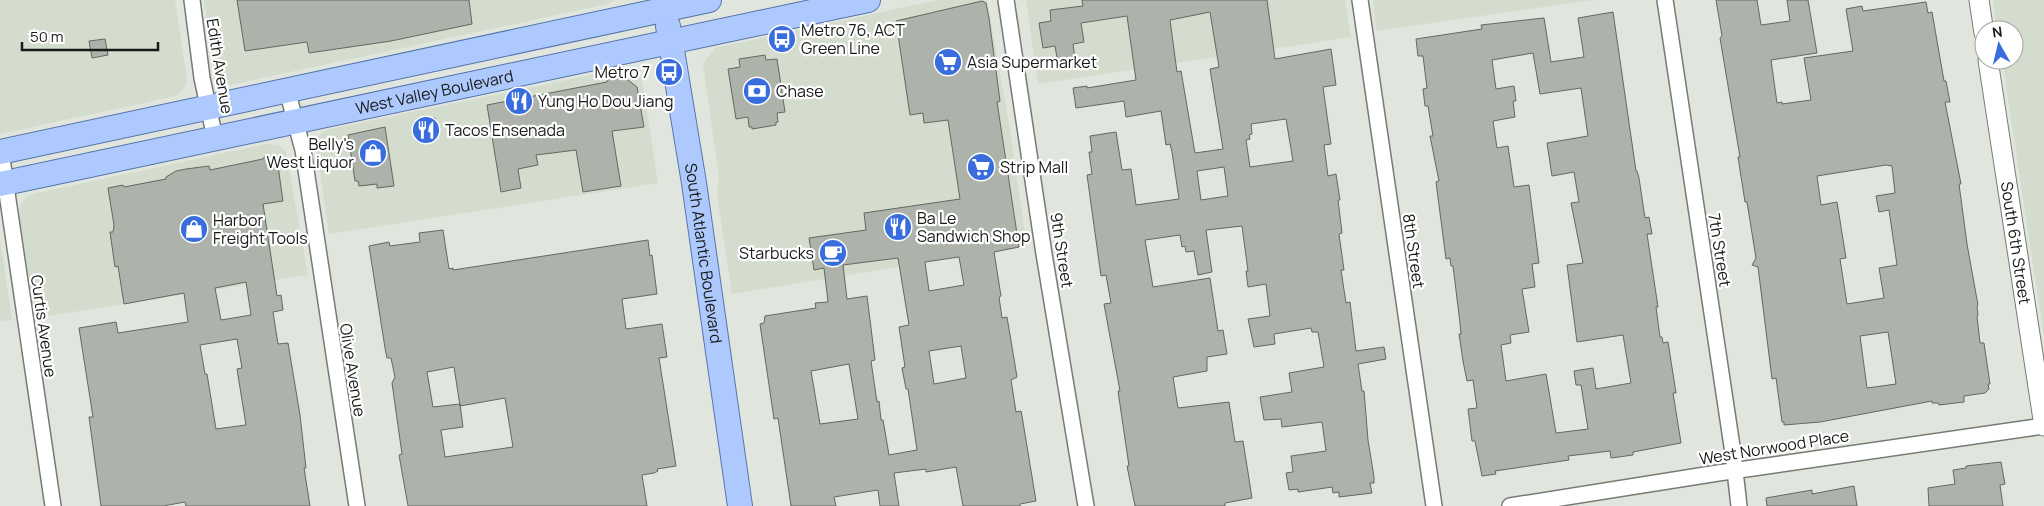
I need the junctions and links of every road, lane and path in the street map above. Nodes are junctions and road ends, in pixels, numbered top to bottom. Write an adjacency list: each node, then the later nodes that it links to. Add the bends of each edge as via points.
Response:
1 (192, 0): 13 (street, Edith Avenue)
2 (709, 0): 8 (main road, West Valley Boulevard)
3 (868, 0): 10 (main road, West Valley Boulevard)
4 (1006, 0): 23 (street, 9th Street)
5 (1360, 0): 24 (street, 8th Street)
6 (1665, 0): 19 (street, 7th Street)
7 (1979, 0): 9 (street)
8 (664, 4): 10 (main road, South Atlantic Boulevard); 12 (main road, West Valley Boulevard)
9 (1982, 20)
10 (671, 42): 14 (main road, West Valley Boulevard); 22 (main road, South Atlantic Boulevard)
11 (1990, 70): 18 (street, South 6th Street)
12 (287, 90): 13 (main road, West Valley Boulevard); 14 (street, Olive Avenue)
13 (208, 107): 15 (street, Edith Avenue); 16 (main road, West Valley Boulevard)
14 (295, 122): 15 (main road, West Valley Boulevard); 21 (street, Olive Avenue, via 303,150)
15 (215, 138): 17 (main road, West Valley Boulevard)
16 (0, 152): 17 (street, Curtis Avenue)
17 (3, 183): 20 (street, Curtis Avenue)
18 (2044, 426): 19 (street, West Norwood Place)
19 (1735, 472): 25 (street, West Norwood Place, via 1718,472); 26 (street, 7th Street)
20 (54, 506)
21 (356, 506)
22 (740, 506)
23 (1086, 506)
24 (1434, 506)
25 (1510, 506)
26 (1739, 506)

